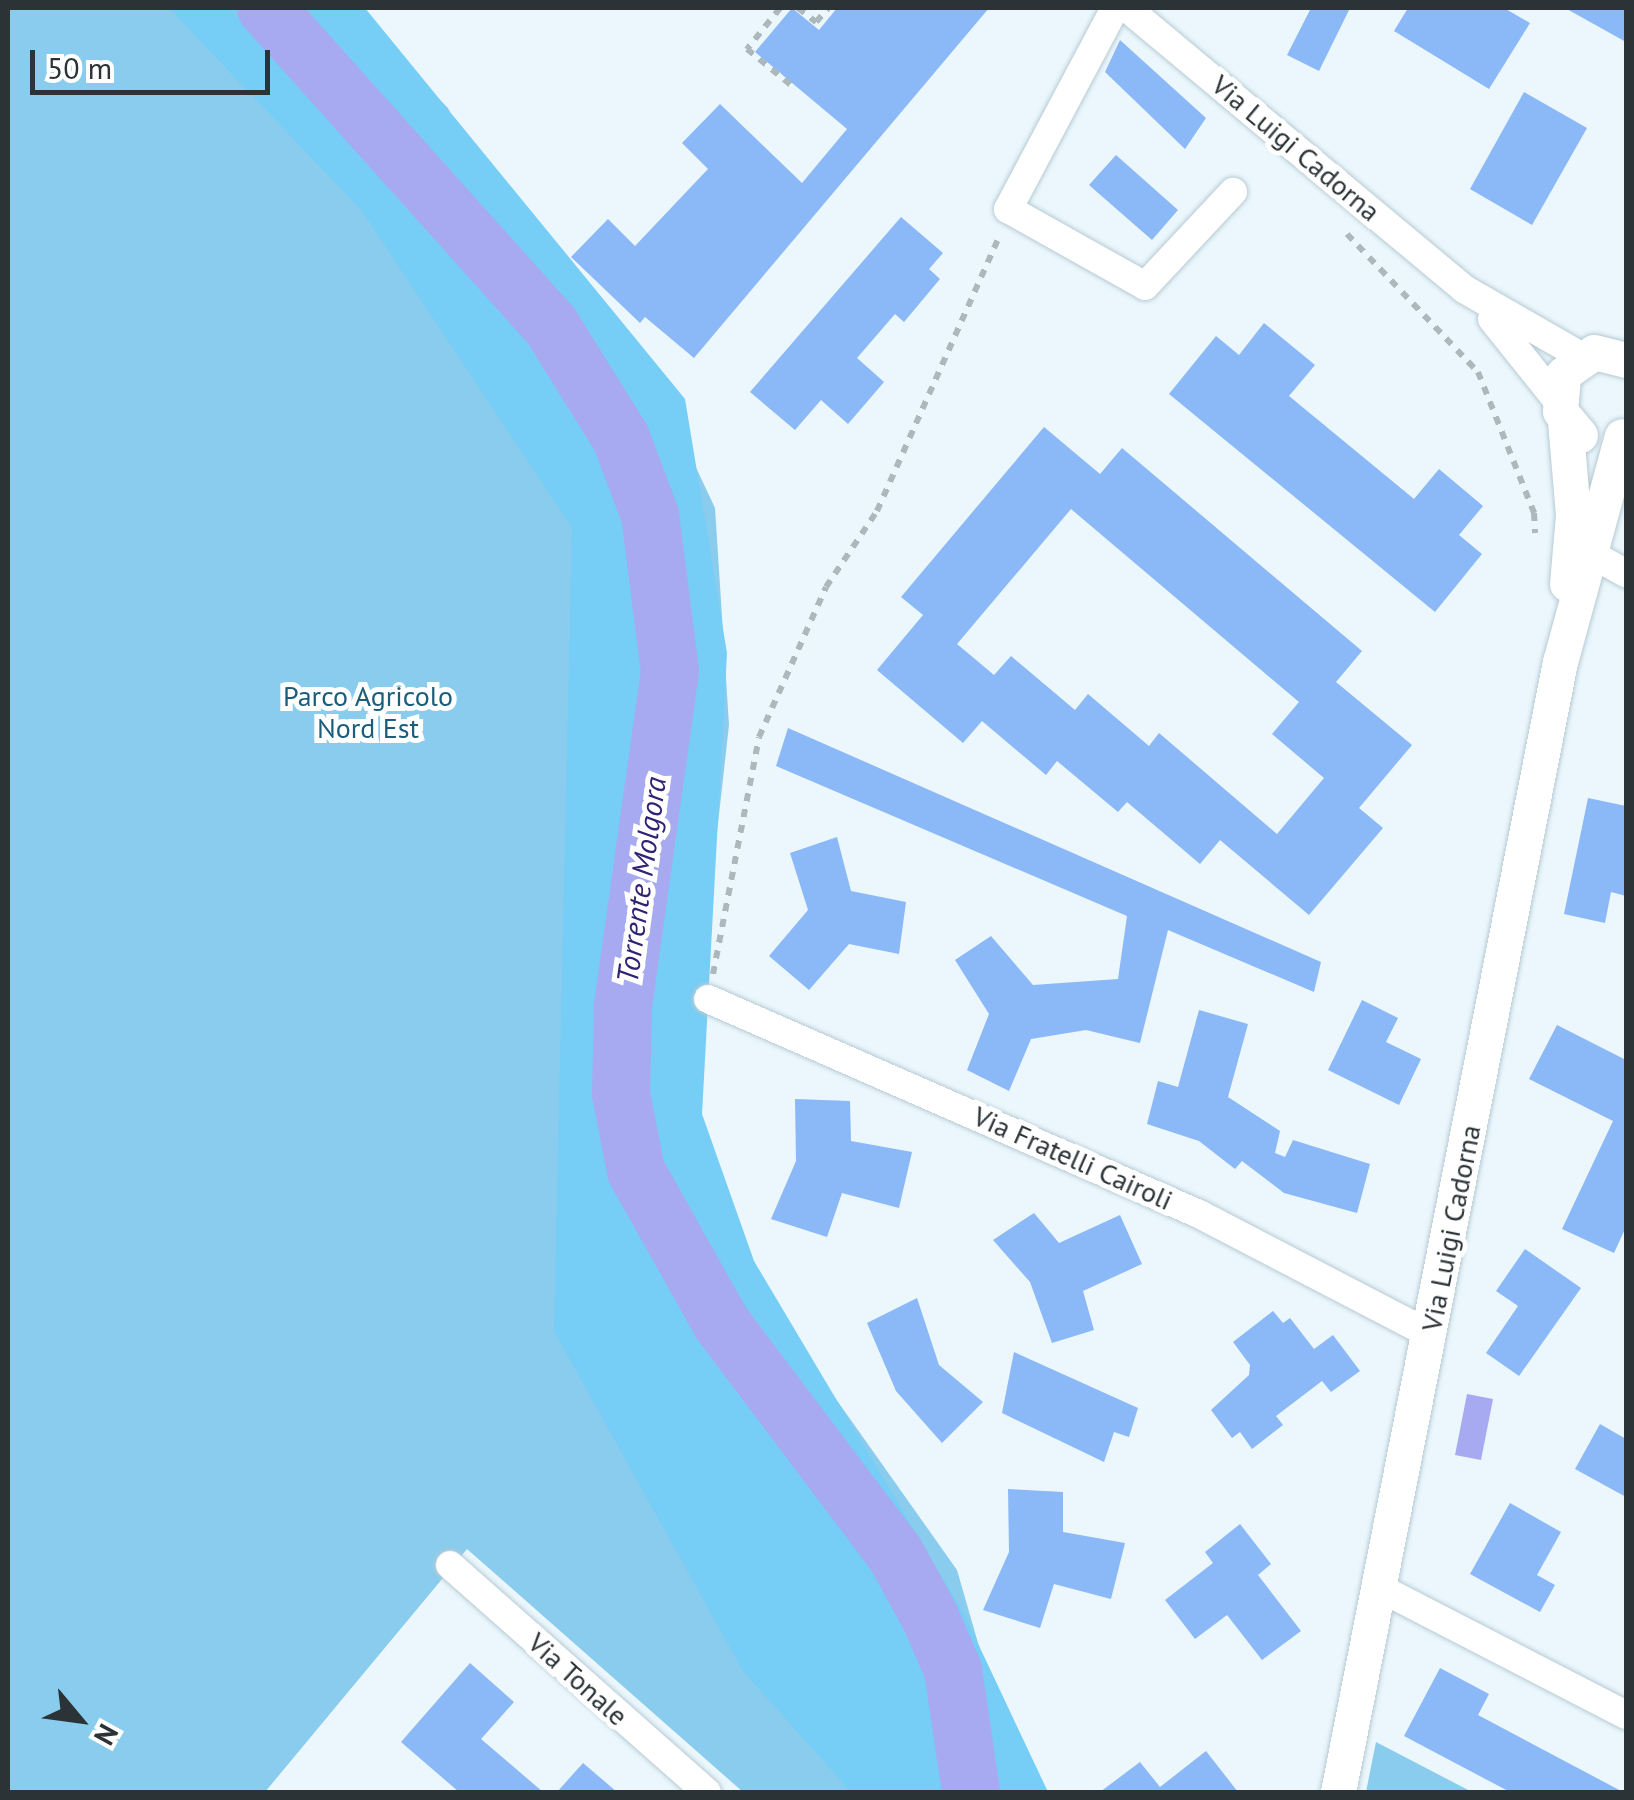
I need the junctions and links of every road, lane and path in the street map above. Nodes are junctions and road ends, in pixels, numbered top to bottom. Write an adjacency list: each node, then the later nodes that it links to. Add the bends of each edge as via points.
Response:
1 (780, 8): 6 (path, via 747,49)
2 (798, 8): 3 (path, via 816,22)
3 (828, 8)
4 (1115, 8): 8 (street)
5 (1141, 12): 9 (street, Via Luigi Cadorna)
6 (791, 85)
7 (1233, 192): 8 (street, via 1145,286)
8 (1008, 210): 17 (path, via 991,263 877,511 826,586 759,737)
9 (1464, 289): 10 (street, Via Luigi Cadorna); 12 (street, Via Luigi Cadorna)
10 (1581, 356): 11 (street); 12 (street, via 1563,374)
11 (1625, 356)
12 (1561, 410): 13 (street, via 1596,440); 16 (street, Via Luigi Cadorna, via 1573,515)
13 (1624, 434): 14 (street, Via Luigi Cadorna)
14 (1592, 555): 15 (street); 16 (street, Via Luigi Cadorna)
15 (1626, 574)
16 (1560, 662): 18 (street, Via Luigi Cadorna)
17 (708, 1000): 18 (street, Via Fratelli Cairoli, via 1199,1214)
18 (1430, 1334): 20 (street, Via Luigi Cadorna)
19 (450, 1565): 22 (street, Via Tonale)
20 (1376, 1586): 21 (street); 23 (street, Via Luigi Cadorna)
21 (1626, 1715)
22 (706, 1792)
23 (1338, 1792)

